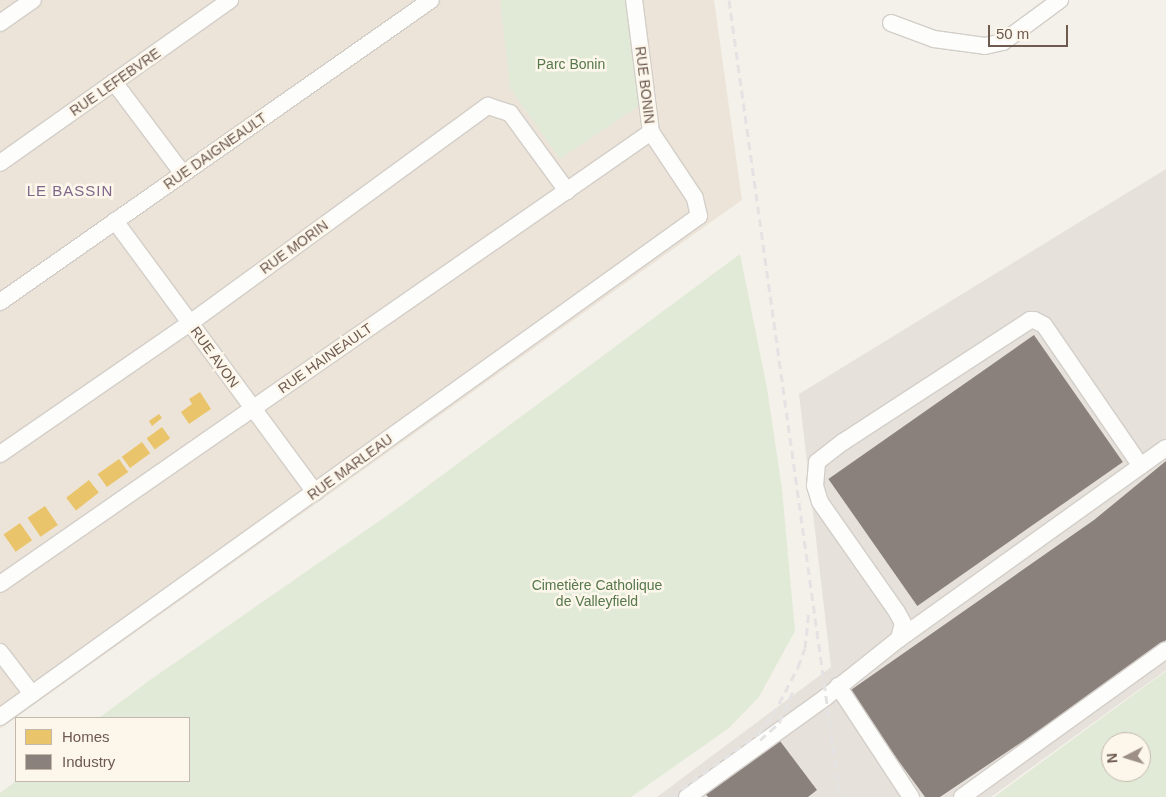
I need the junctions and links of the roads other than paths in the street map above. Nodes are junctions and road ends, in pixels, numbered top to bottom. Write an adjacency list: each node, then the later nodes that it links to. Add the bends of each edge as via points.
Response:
1 (33, 0): 6 (street)
2 (230, 0): 8 (street, RUE LEFEBVRE)
3 (431, 0): 11 (street, RUE DAIGNEAULT)
4 (634, 0): 9 (street, RUE BONIN)
5 (1060, 0): 7 (street, via 1003,42 985,46 934,39)
6 (0, 23)
7 (891, 23)
8 (114, 82): 10 (street, RUE LEFEBVRE); 11 (street)
9 (651, 132): 12 (street, RUE HAINEAULT); 13 (street, RUE BONIN, via 695,198)
10 (0, 163)
11 (182, 174): 14 (street, RUE DAIGNEAULT)
12 (567, 191): 16 (street, RUE MORIN, via 510,114 488,106); 17 (street, RUE HAINEAULT)
13 (699, 216): 21 (street, RUE MARLEAU)
14 (115, 221): 15 (street, RUE DAIGNEAULT); 16 (street, RUE AVON)
15 (0, 302)
16 (190, 323): 17 (street, RUE AVON); 19 (street, RUE MORIN)
17 (253, 408): 21 (street, RUE AVON); 22 (street, RUE HAINEAULT)
18 (1166, 448): 20 (street)
19 (0, 454)
20 (1141, 466): 23 (street); 23 (street, via 1044,326 1034,320 842,442 817,462 815,486 820,502 896,612 902,623)
21 (314, 492): 27 (street, RUE MARLEAU)
22 (0, 584)
23 (899, 639): 26 (street)
24 (1166, 650): 31 (street)
25 (0, 652): 27 (street)
26 (838, 686): 29 (street); 30 (street)
27 (32, 694): 28 (street, RUE MARLEAU)
28 (0, 717)
29 (686, 797)
30 (911, 797)
31 (962, 797)

